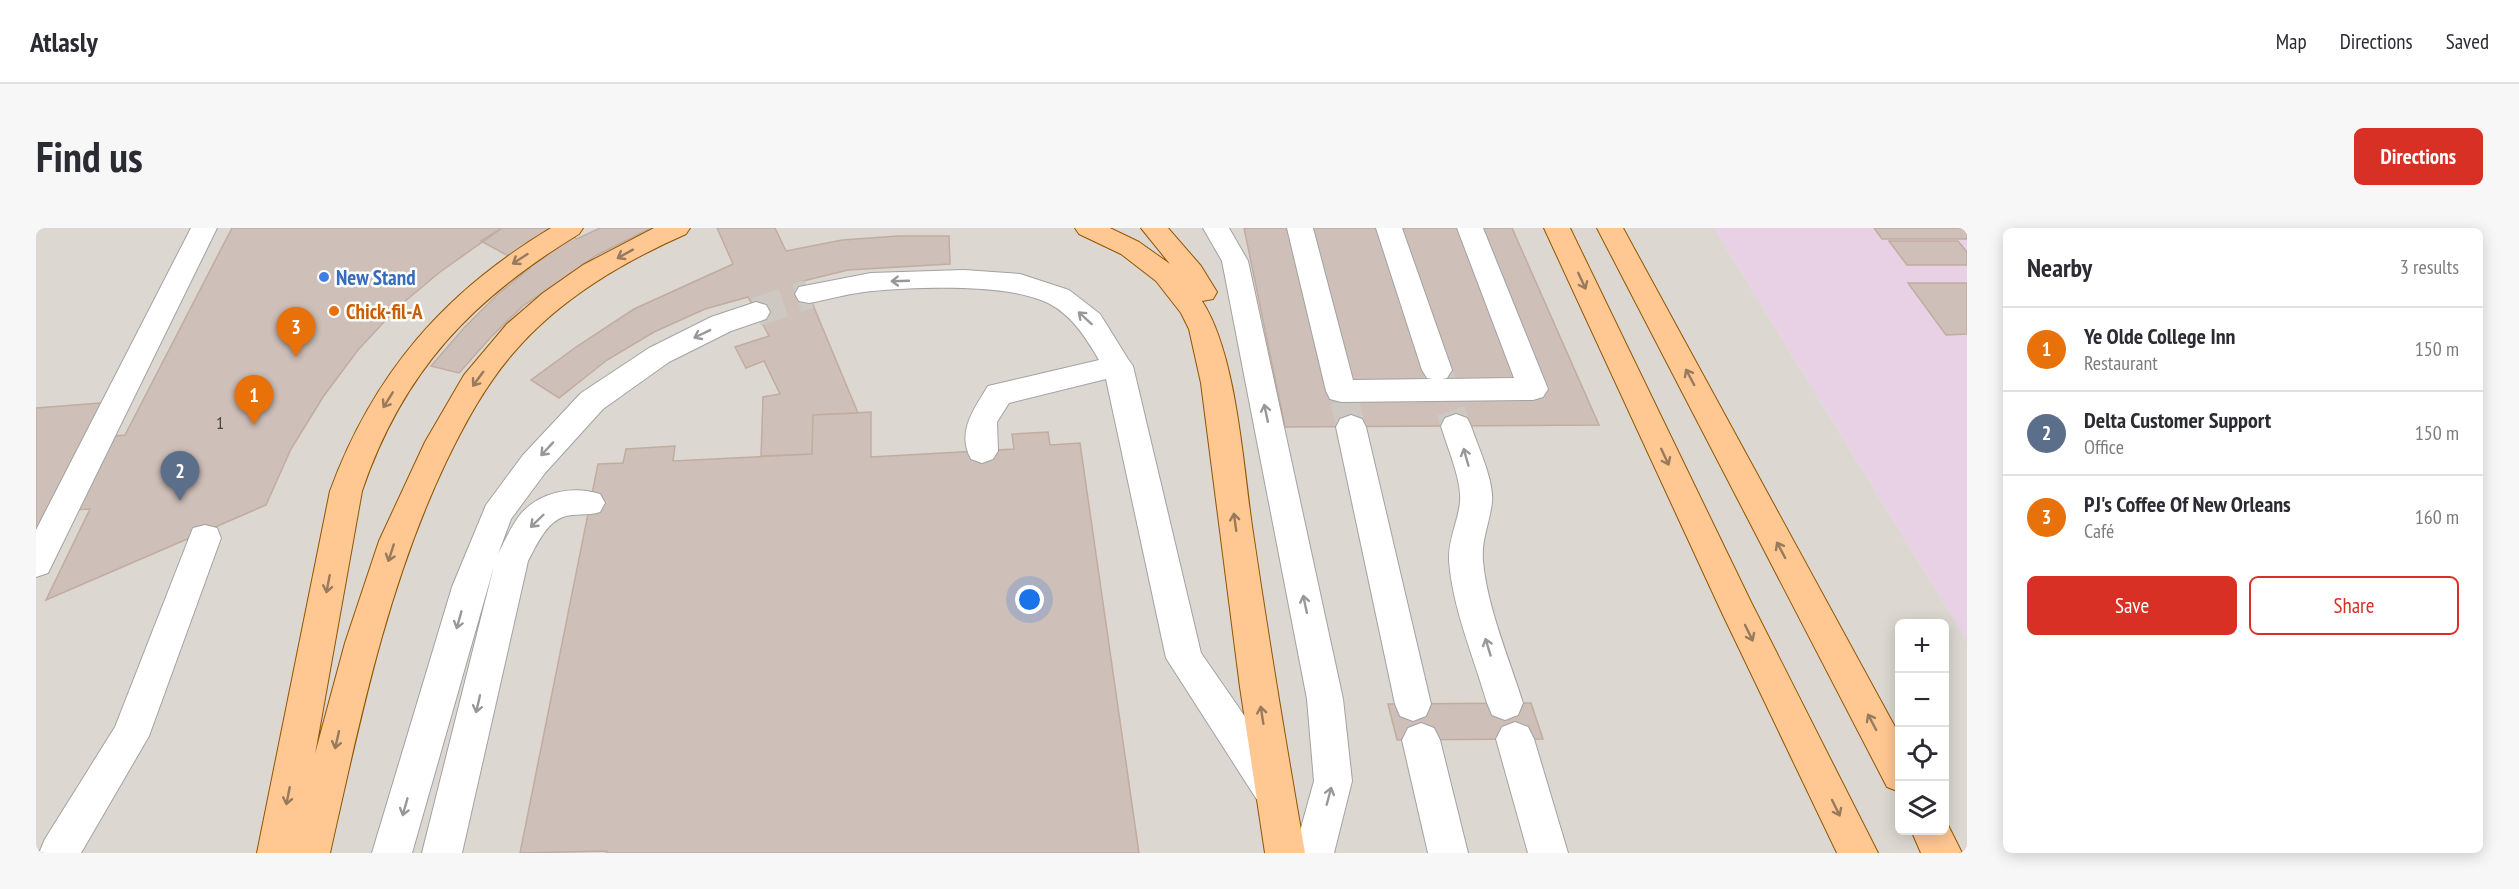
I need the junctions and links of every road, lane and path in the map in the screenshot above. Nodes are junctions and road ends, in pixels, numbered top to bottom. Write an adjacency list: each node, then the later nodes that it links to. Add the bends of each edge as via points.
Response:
1 (204, 228): 22 (lane)
2 (570, 228): 31 (main road, one-way to 31, via 512,265 465,304 405,373 369,432 346,491)
3 (677, 228): 32 (main road, one-way to 32, via 627,252 538,312 502,348 452,420 396,537 357,659)
4 (1088, 228): 18 (main road, via 1149,260 1193,309 1209,347)
5 (1154, 228): 18 (main road, via 1191,272 1203,293 1215,339)
6 (1216, 228): 36 (lane, one-way to 6, via 1333,781 1325,699 1235,261)
7 (1299, 228): 9 (lane, via 1341,391 1533,389)
8 (1389, 228): 15 (lane)
9 (1470, 228)
10 (1557, 228): 39 (main road, one-way to 39, via 1739,613)
11 (1611, 228): 27 (main road, one-way to 11)
12 (809, 294): 14 (lane, one-way to 12, via 1090,321 1059,297 1020,283 964,279 871,282)
13 (756, 312): 33 (lane, one-way to 33, via 721,324 658,355 592,401 534,464 497,514 469,587)
14 (1118, 366): 19 (lane, via 999,394 982,421); 28 (lane, via 1184,658)
15 (1437, 370)
16 (1456, 426): 23 (lane, one-way to 16, via 1466,561 1476,501)
17 (1351, 427): 24 (lane)
18 (1222, 430): 28 (main road, one-way to 18)
19 (982, 451)
20 (589, 503): 34 (lane, one-way to 34, via 555,505 531,525 512,560)
21 (205, 538): 30 (lane, via 130,736)
22 (36, 563)
23 (1504, 703)
24 (1413, 704)
25 (1515, 739): 38 (lane)
26 (1421, 740): 37 (lane)
27 (1895, 766)
28 (1275, 793): 35 (main road)
29 (1932, 835): 40 (main road)
30 (59, 853)
31 (277, 853)
32 (310, 853)
33 (392, 853)
34 (442, 853)
35 (1284, 853)
36 (1314, 853)
37 (1448, 853)
38 (1548, 853)
39 (1858, 853)
40 (1942, 853)

